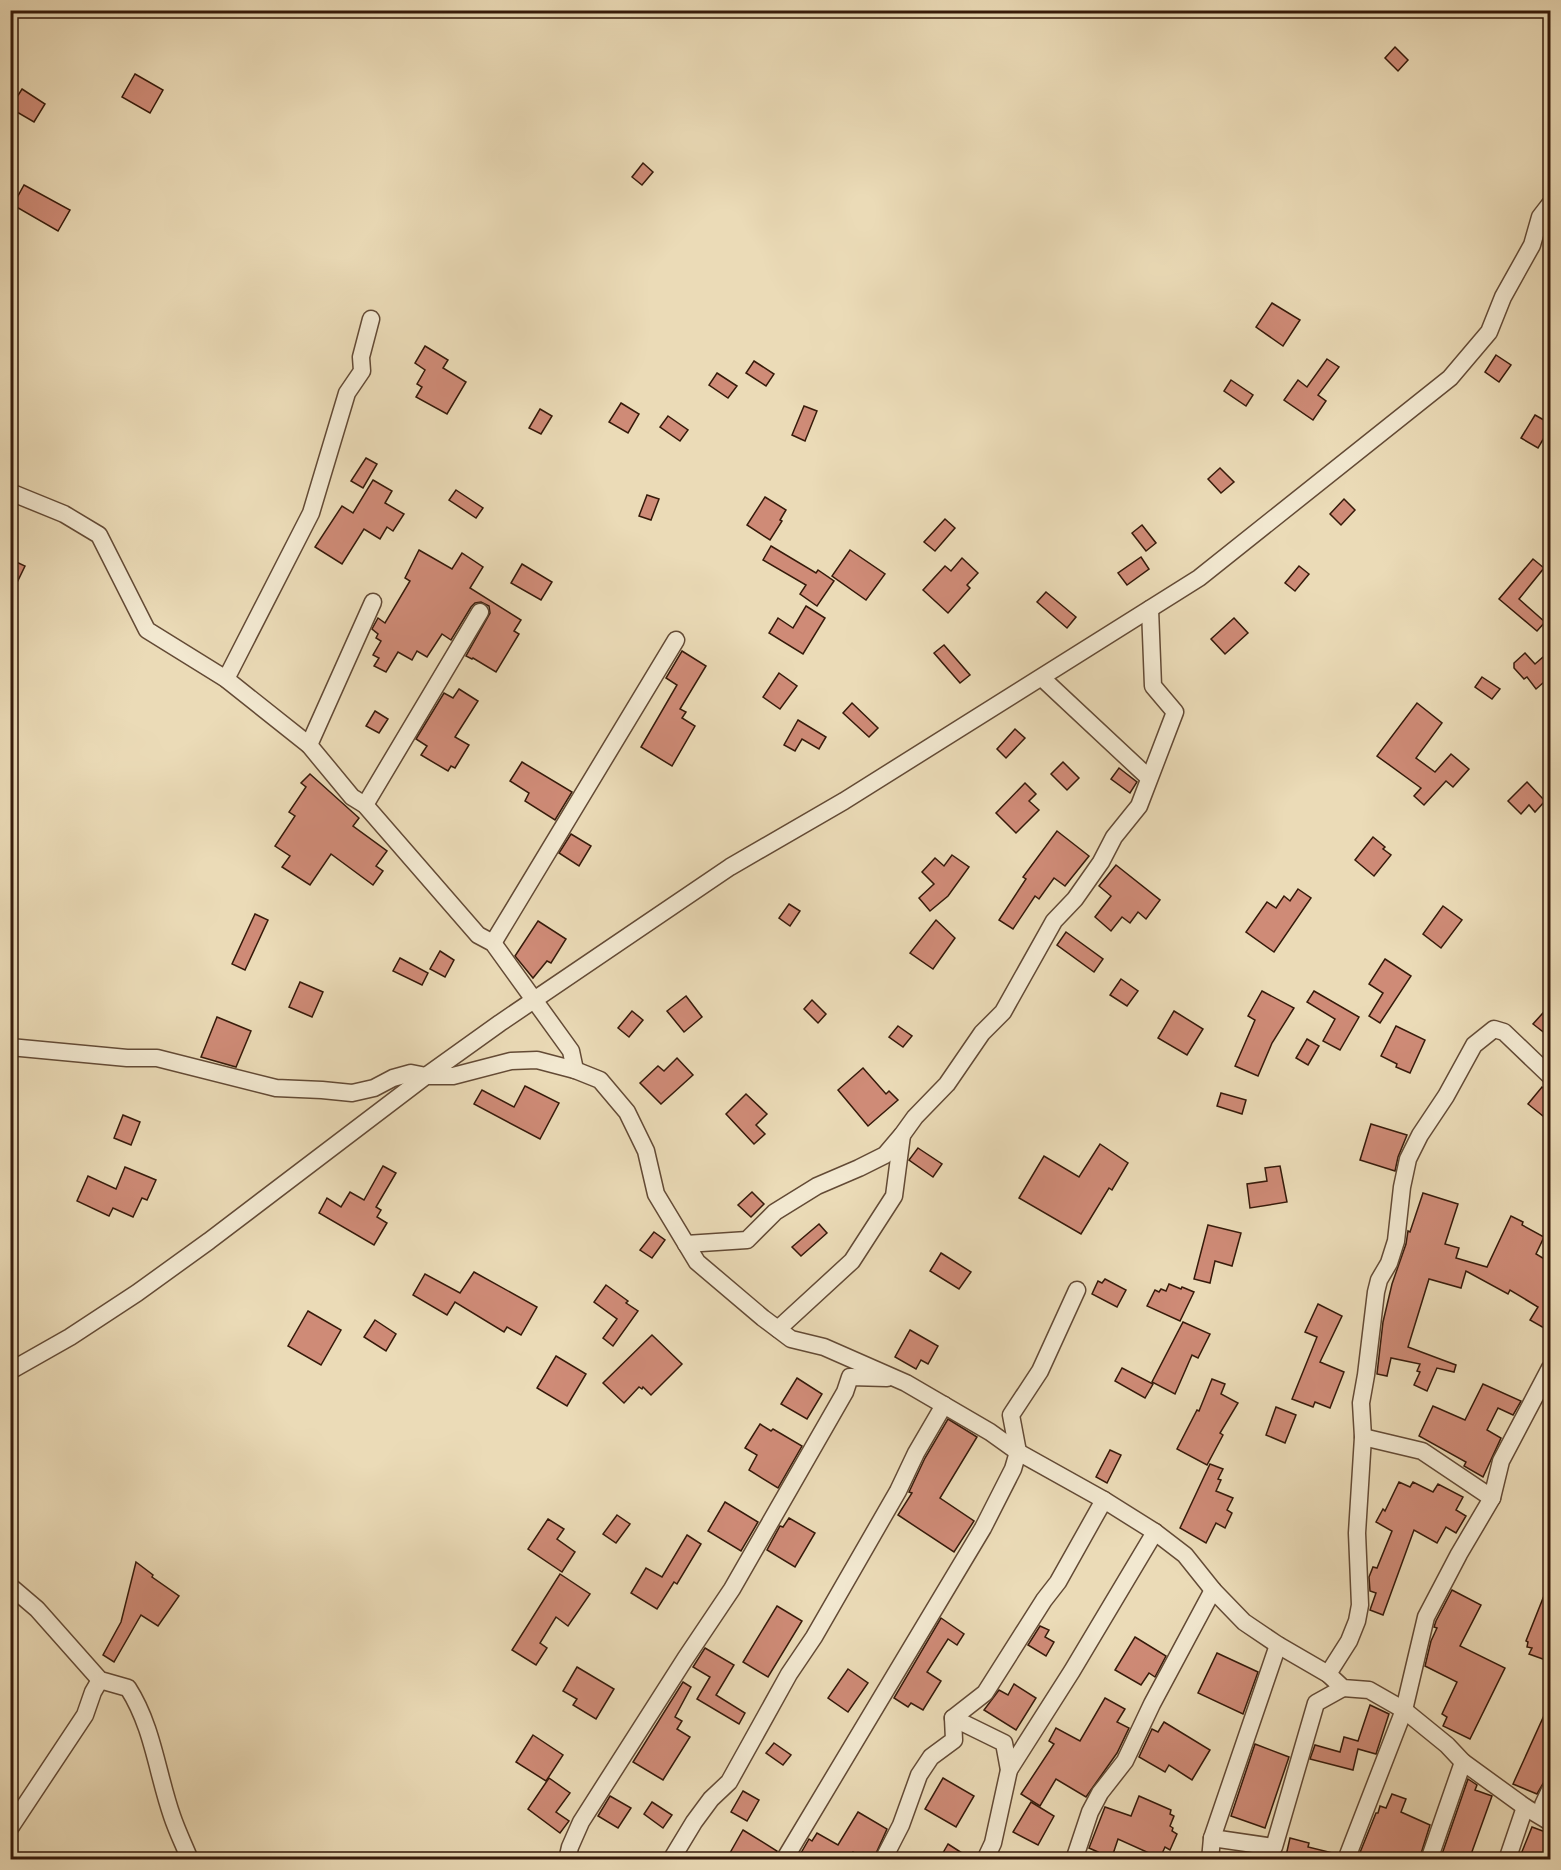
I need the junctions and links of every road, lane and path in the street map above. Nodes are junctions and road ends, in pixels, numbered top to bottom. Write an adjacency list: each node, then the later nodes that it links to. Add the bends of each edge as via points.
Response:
1 (1551, 204): 5 (street, via 1540,217 1532,245 1489,332 1450,378 1198,578)
2 (371, 320): 9 (street, via 361,357 362,371 347,393 311,513)
3 (10, 492): 9 (street, via 64,514 99,535 147,630)
4 (373, 602): 10 (street)
5 (1150, 609): 8 (street); 11 (street, via 1154,686 1175,712)
6 (480, 612): 12 (street)
7 (676, 640): 13 (street)
8 (1042, 678): 11 (street); 14 (street, via 730,867)
9 (226, 679): 10 (street)
10 (309, 745): 12 (street, via 352,797)
11 (1149, 778): 19 (street, via 1139,806 1075,898 1054,921 1003,1012)
12 (365, 805): 13 (street, via 478,935)
13 (493, 943): 14 (street)
14 (533, 1000): 16 (street, via 571,1051); 17 (street)
15 (10, 1047): 17 (street, via 157,1058 276,1088 352,1093 411,1073)
16 (575, 1070): 17 (street, via 537,1060 511,1061 453,1076); 20 (street, via 600,1080 627,1112 646,1151 656,1194)
17 (426, 1076): 24 (street, via 137,1293)
18 (1551, 1076): 27 (street, via 1508,1036 1494,1029 1474,1046 1420,1135 1408,1160 1396,1241 1376,1292 1360,1403)
19 (902, 1135): 20 (street, via 885,1155 817,1186 775,1212 747,1240); 22 (street, via 894,1196 852,1261)
20 (686, 1244): 22 (street, via 697,1262)
21 (1077, 1290): 28 (street, via 1040,1371 1011,1416)
22 (778, 1329): 25 (street, via 791,1339 824,1347)
23 (1551, 1368): 29 (street, via 1501,1461)
24 (10, 1371)
25 (894, 1378): 26 (street); 48 (street, via 850,1377 732,1589 581,1822)
26 (944, 1405): 28 (street); 49 (street, via 729,1782 711,1799)
27 (1364, 1437): 29 (street, via 1422,1451); 35 (street, via 1357,1533 1360,1605 1349,1641)
28 (1018, 1452): 30 (street); 50 (street, via 983,1528)
29 (1492, 1498): 38 (street, via 1426,1617)
30 (1104, 1500): 31 (street); 39 (street, via 1058,1582 985,1693)
31 (1155, 1532): 33 (street, via 1185,1555); 41 (street)
32 (10, 1586): 36 (street, via 38,1609)
33 (1213, 1590): 34 (street, via 1244,1622); 53 (street, via 1125,1761 1090,1812)
34 (1278, 1645): 35 (street); 46 (street)
35 (1328, 1674): 37 (street)
36 (100, 1680): 45 (street, via 85,1715); 47 (street, via 128,1688 137,1702 171,1815)
37 (1343, 1688): 38 (street, via 1369,1690); 46 (street, via 1316,1703 1274,1847)
38 (1404, 1710): 40 (street); 55 (street)
39 (953, 1718): 41 (street, via 1004,1743); 51 (street, via 954,1740 931,1757 919,1774 901,1825)
40 (1463, 1762): 43 (street); 56 (street)
41 (1010, 1770): 52 (street, via 993,1843)
42 (1551, 1790): 44 (street, via 1543,1805)
43 (1526, 1807): 44 (street); 57 (street)
44 (1550, 1822)
45 (10, 1828)
46 (1212, 1838): 54 (street)
47 (190, 1860)
48 (567, 1860)
49 (671, 1860)
50 (784, 1860)
51 (883, 1860)
52 (985, 1860)
53 (1074, 1860)
54 (1210, 1860)
55 (1346, 1860)
56 (1429, 1860)
57 (1507, 1860)

